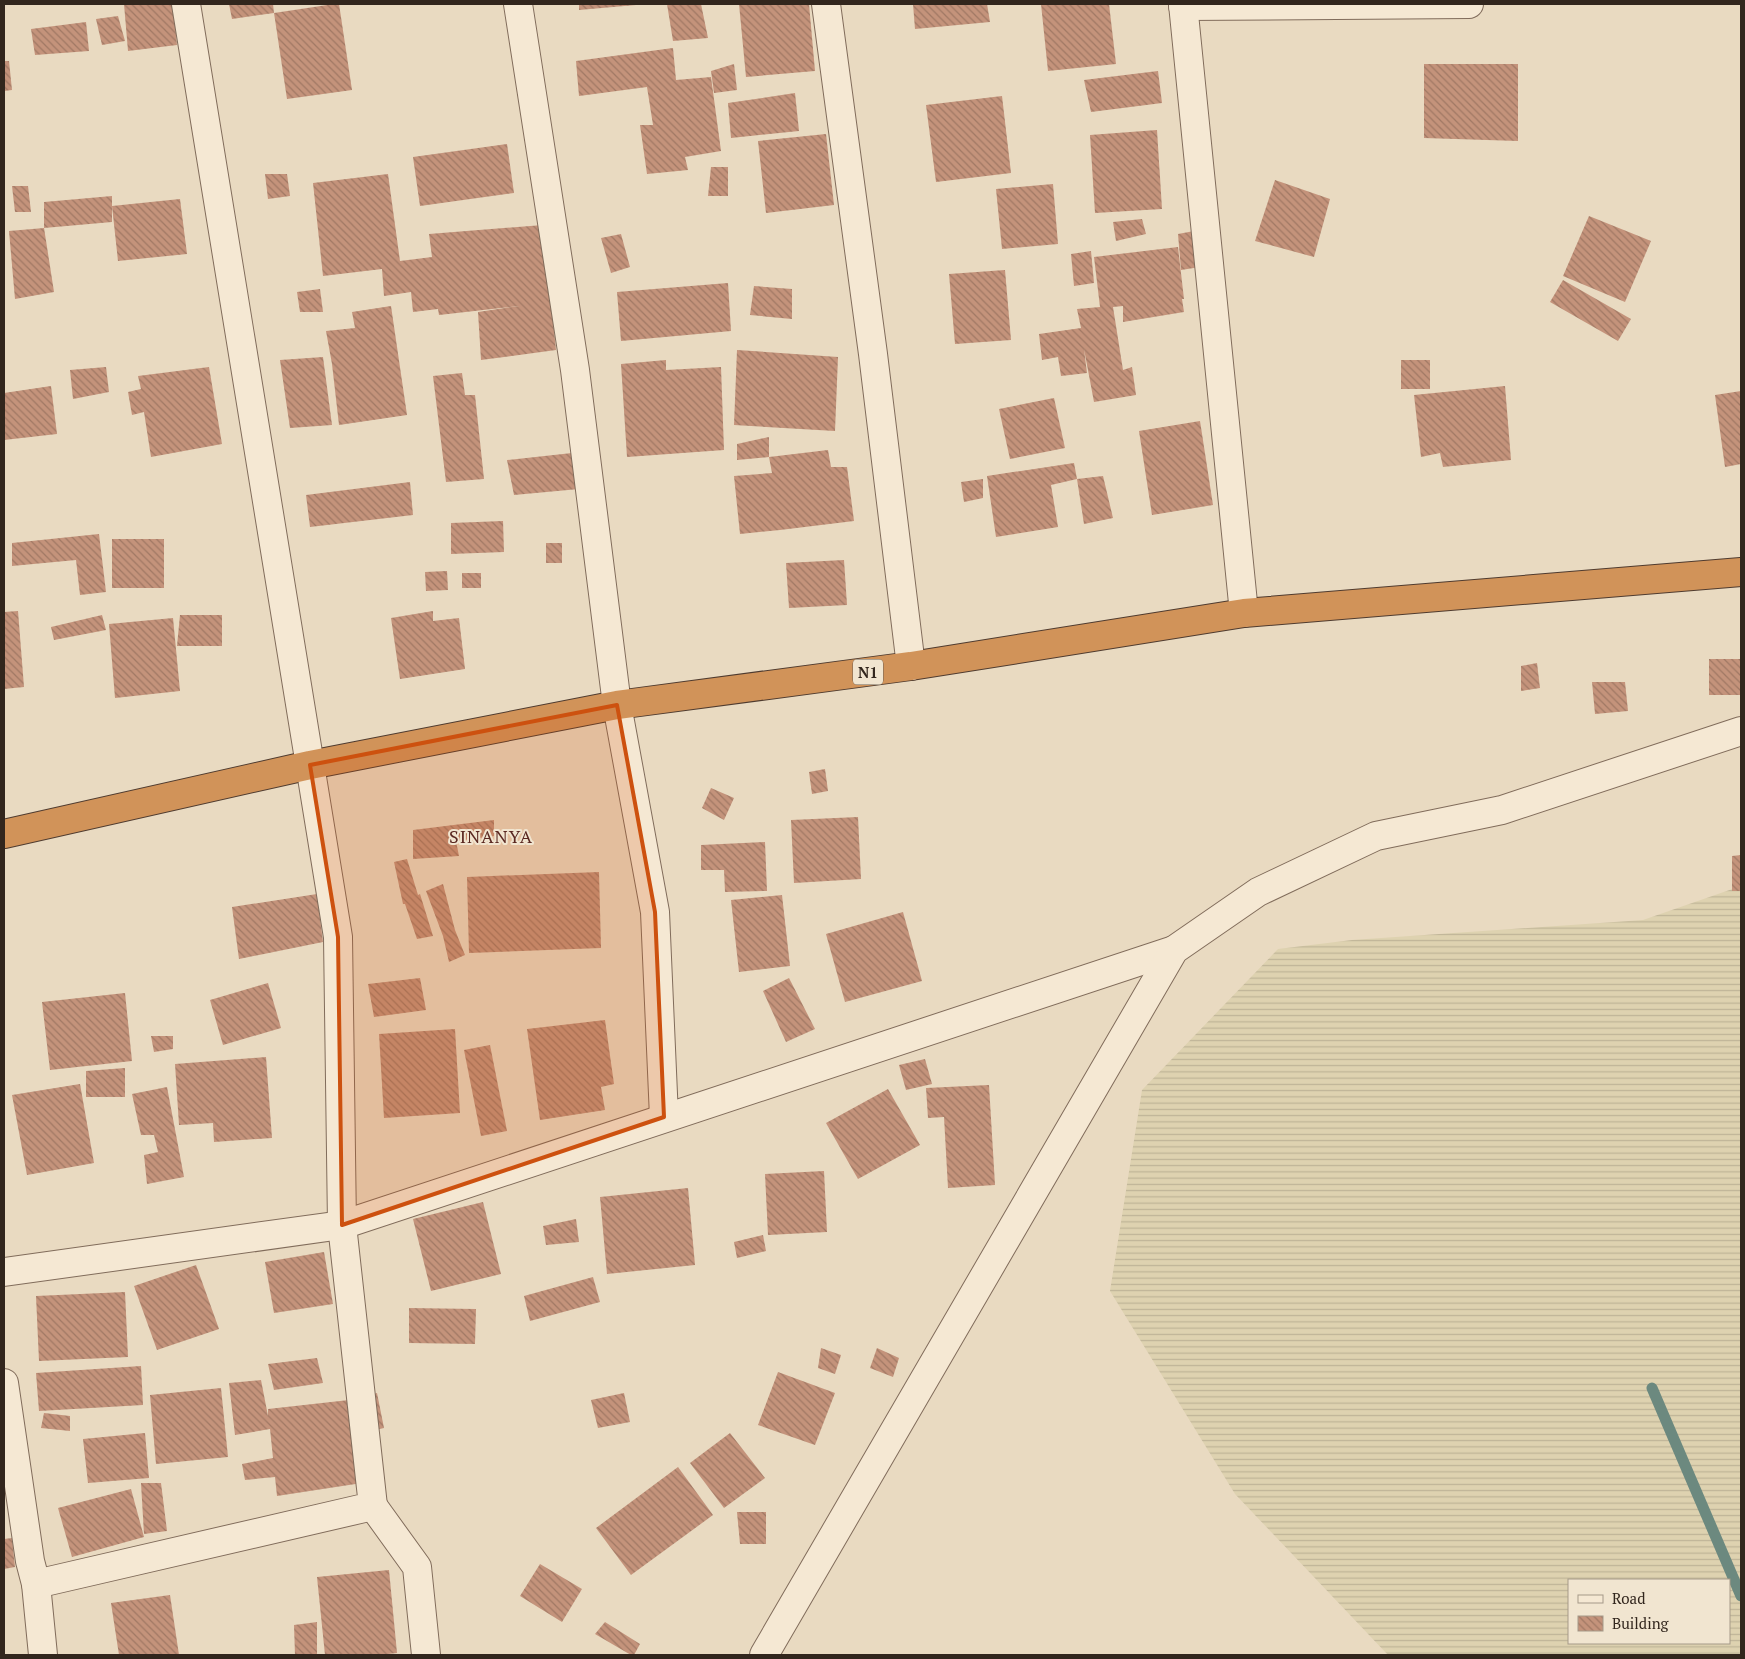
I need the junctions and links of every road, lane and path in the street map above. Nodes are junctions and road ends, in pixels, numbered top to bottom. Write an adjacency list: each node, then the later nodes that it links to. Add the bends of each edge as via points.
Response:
1 (186, 4): 11 (street)
2 (518, 4): 9 (street, via 575,370)
3 (826, 4): 8 (street)
4 (1469, 4): 5 (street)
5 (1183, 5): 7 (street)
6 (1741, 572): 7 (highway, N1)
7 (1244, 613): 8 (highway, N1)
8 (911, 666): 9 (highway, N1)
9 (617, 705): 11 (highway, N1); 14 (street, via 655,912)
10 (1741, 730): 13 (street, via 1502,810 1376,836 1258,892)
11 (310, 765): 12 (highway, N1); 15 (street, via 338,937)
12 (4, 834)
13 (1174, 950): 14 (street); 22 (street)
14 (664, 1117): 15 (street)
15 (342, 1225): 16 (street); 18 (street)
16 (4, 1272)
17 (4, 1383): 19 (street)
18 (373, 1506): 19 (street); 21 (street, via 417,1567)
19 (36, 1584): 20 (street)
20 (43, 1655)
21 (426, 1655)
22 (764, 1655)

